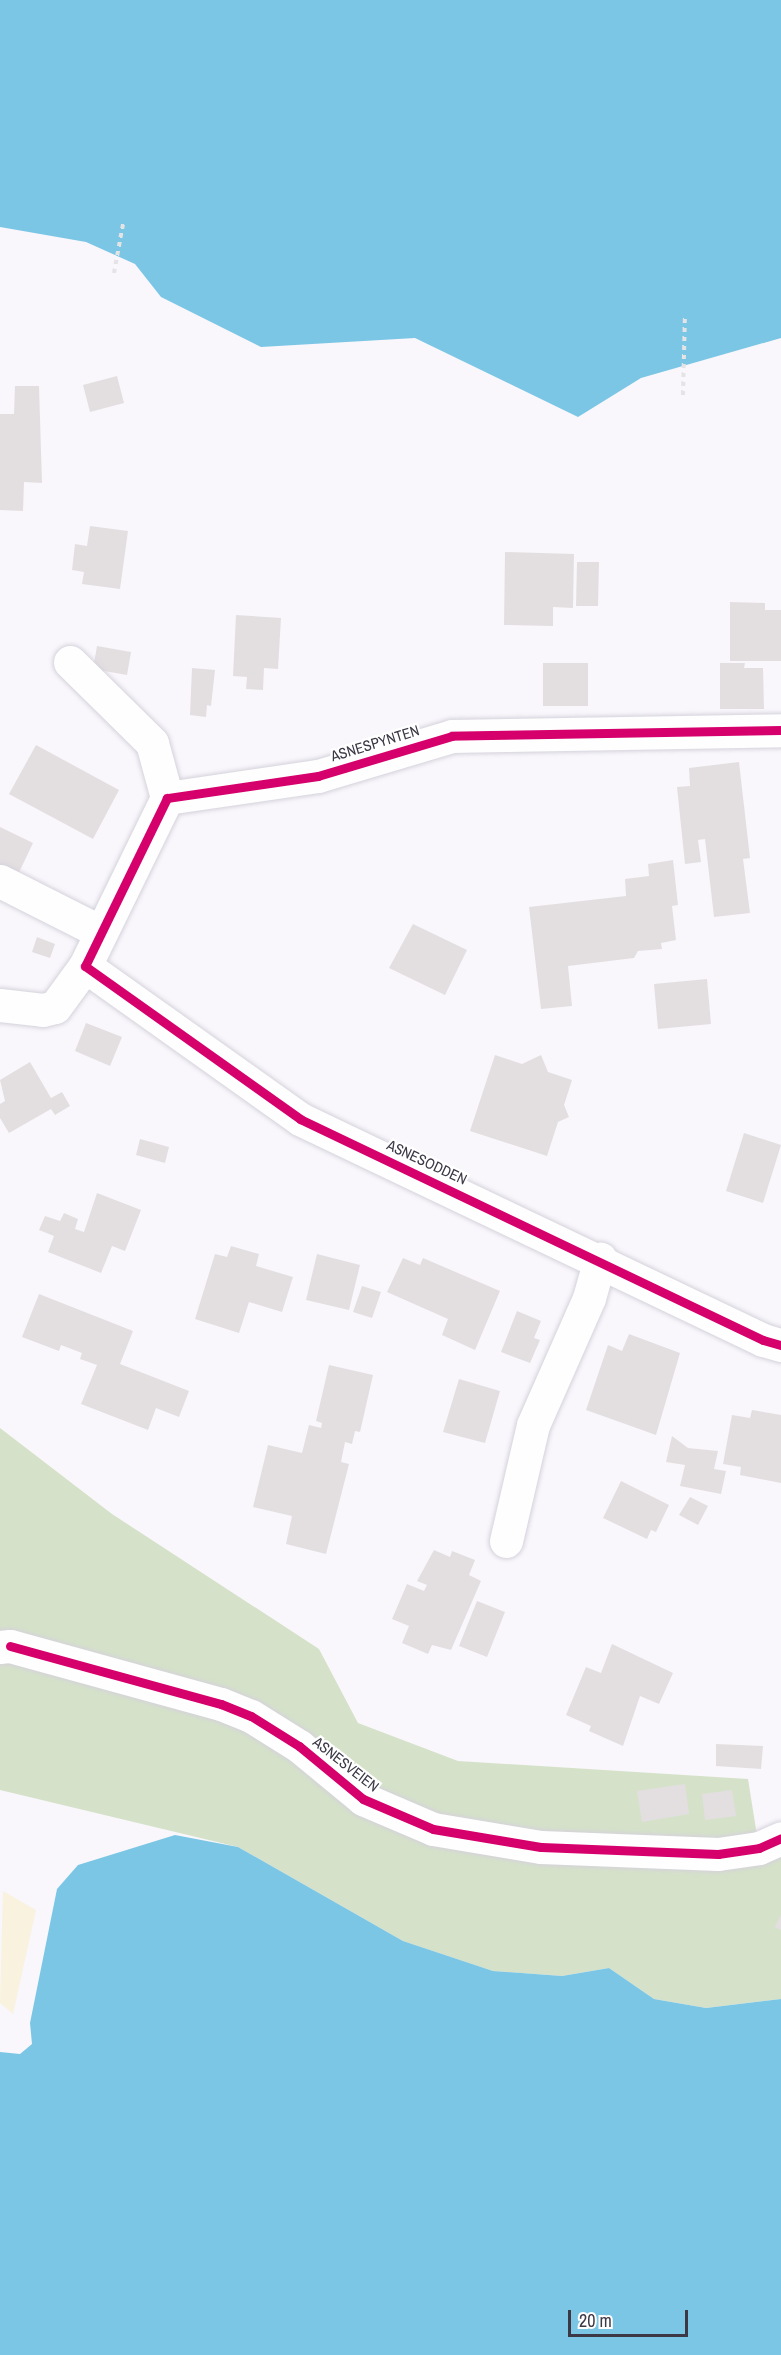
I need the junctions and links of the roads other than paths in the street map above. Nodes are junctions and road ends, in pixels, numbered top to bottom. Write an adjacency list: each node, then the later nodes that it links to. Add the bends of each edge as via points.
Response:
1 (70, 662): 3 (street, via 152,743)
2 (781, 730): 3 (street, ASNESPYNTEN, via 452,736 318,776)
3 (167, 798): 5 (street)
4 (0, 881): 5 (street)
5 (101, 932): 6 (street)
6 (85, 966): 7 (street, via 55,1007 43,1010); 8 (street, ASNESODDEN, via 300,1119)
7 (0, 1005)
8 (600, 1259): 9 (street, ASNESODDEN, via 763,1340); 10 (street, via 589,1298 533,1425)
9 (781, 1345)
10 (506, 1541)
11 (5, 1647): 12 (street, ASNESVEIEN, via 221,1704 251,1716 299,1746 363,1799 433,1829 541,1846 718,1854 759,1848)
12 (781, 1838)

